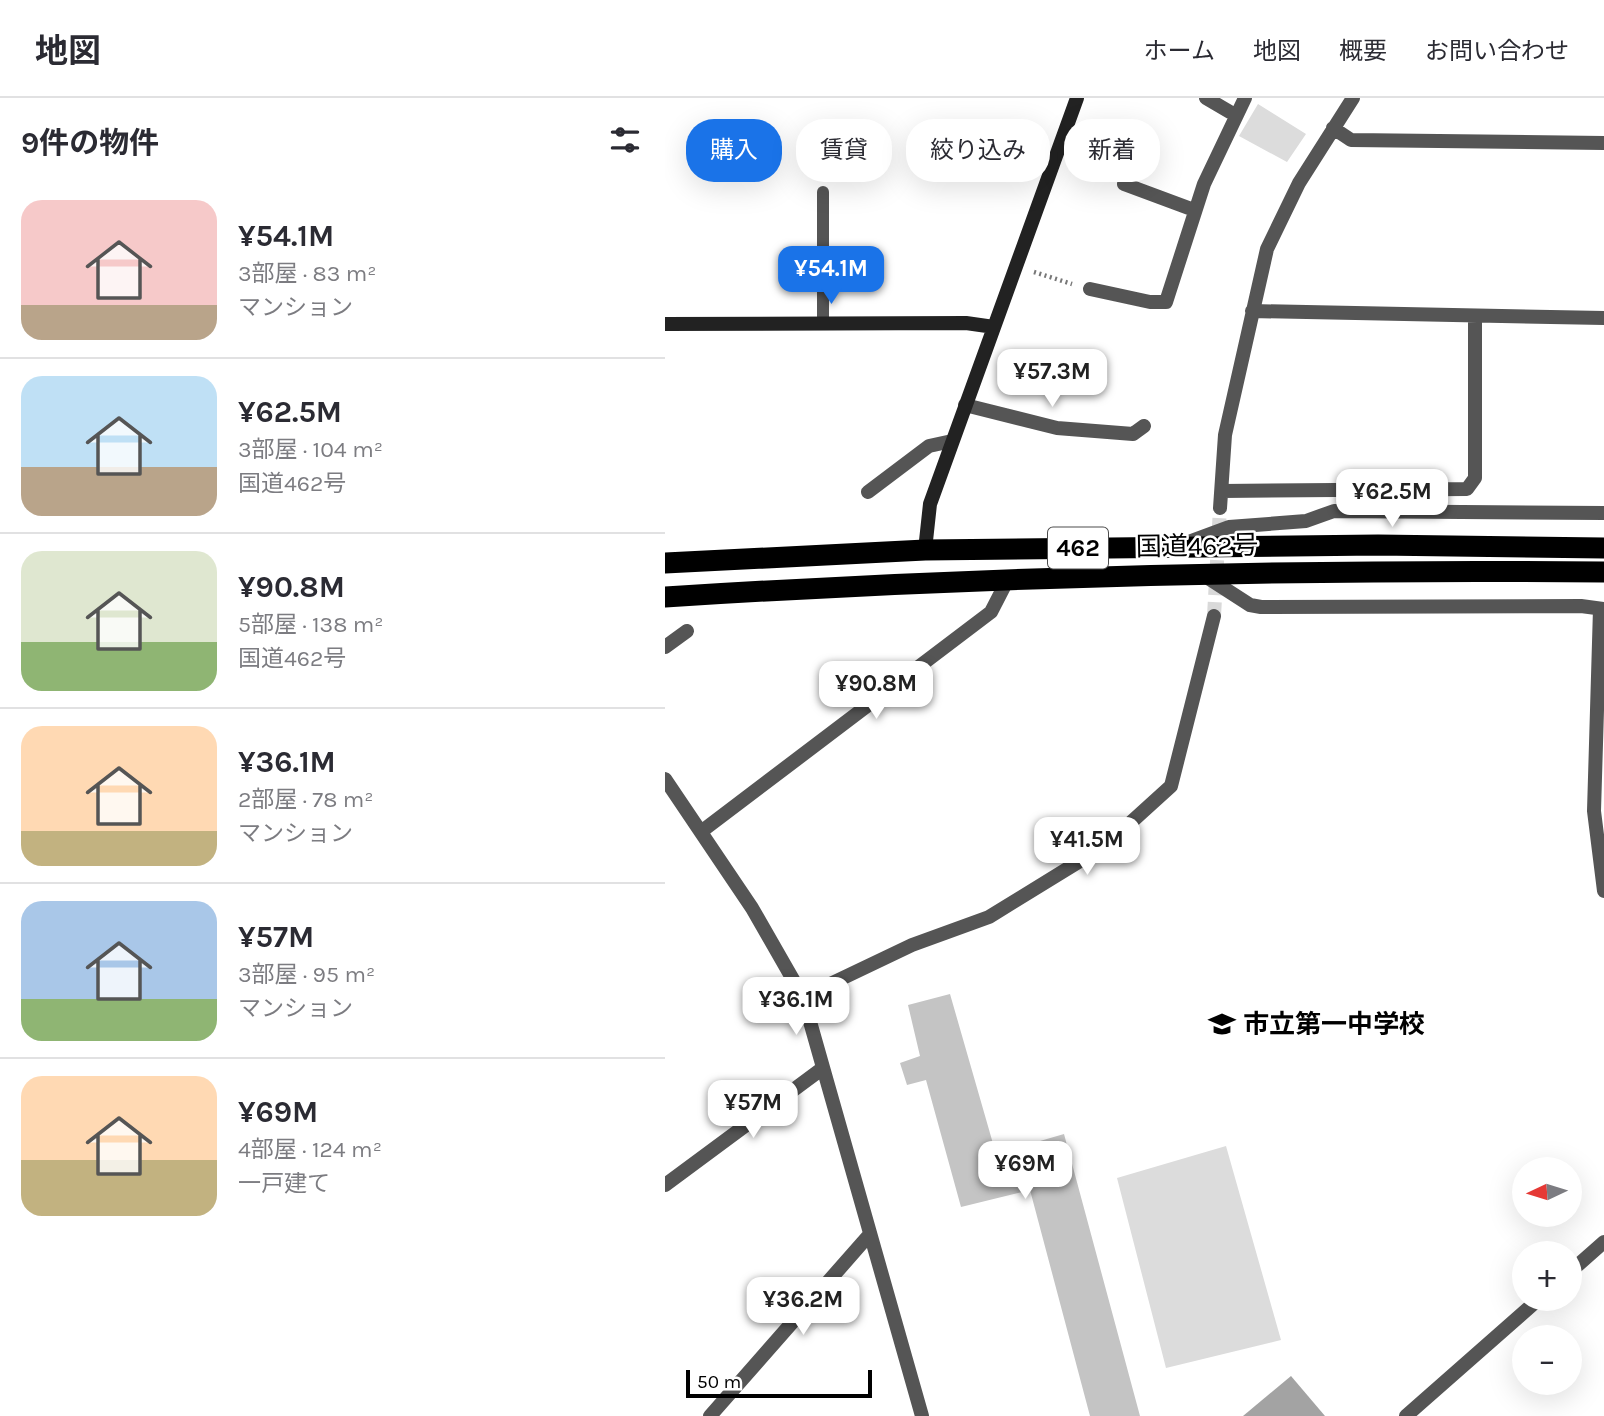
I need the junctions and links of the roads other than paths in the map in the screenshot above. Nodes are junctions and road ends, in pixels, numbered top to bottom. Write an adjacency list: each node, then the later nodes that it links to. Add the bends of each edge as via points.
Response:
1 (1077, 98): 17 (street)
2 (1206, 98): 5 (street)
3 (1245, 98): 5 (street)
4 (1353, 98): 6 (street)
5 (1235, 115): 10 (street)
6 (1333, 128): 7 (street, via 1351,140); 12 (street, via 1299,183 1268,249)
7 (1604, 143)
8 (1124, 184): 10 (street)
9 (823, 191): 16 (lane)
10 (1194, 210): 11 (street, via 1166,302)
11 (1090, 289)
12 (1252, 311): 13 (street); 21 (street, via 1225,435)
13 (1475, 316): 14 (street); 21 (street, via 1475,478 1467,489)
14 (1604, 318)
15 (665, 324): 16 (street)
16 (823, 324): 17 (street, via 966,323)
17 (993, 327): 18 (street)
18 (965, 405): 19 (street, via 1057,428 1133,434); 20 (street)
19 (1144, 426)
20 (952, 441): 22 (street, via 929,446); 27 (street, via 930,504)
21 (1222, 491): 23 (street)
22 (868, 492)
23 (1220, 508)
24 (1604, 513): 25 (street, via 1334,511 1306,521 1229,527)
25 (1178, 546): 26 (highway, 国道462号 / 462); 27 (highway, 国道462号 / 462)
26 (1604, 548)
27 (925, 550): 28 (highway, 国道462号 / 462)
28 (665, 563)
29 (1604, 572): 30 (highway, 国道462号 / 462)
30 (1200, 573): 31 (highway, 国道462号 / 462); 33 (street, via 1250,605 1261,607)
31 (1008, 579): 32 (highway, 国道462号 / 462); 39 (street, via 991,612)
32 (665, 597)
33 (1602, 609): 38 (street)
34 (1214, 617): 41 (street, via 1171,786 1105,845 989,917 912,945)
35 (687, 631): 36 (street)
36 (665, 647)
37 (667, 789): 39 (street)
38 (1599, 811): 40 (street)
39 (702, 831): 41 (street)
40 (1604, 891)
41 (803, 997): 42 (street)
42 (823, 1069): 43 (street); 44 (street)
43 (665, 1185)
44 (870, 1234): 48 (street); 49 (street)
45 (1604, 1242): 46 (street)
46 (1582, 1261)
47 (1525, 1311): 50 (street)
48 (710, 1416)
49 (922, 1416)
50 (1406, 1416)

